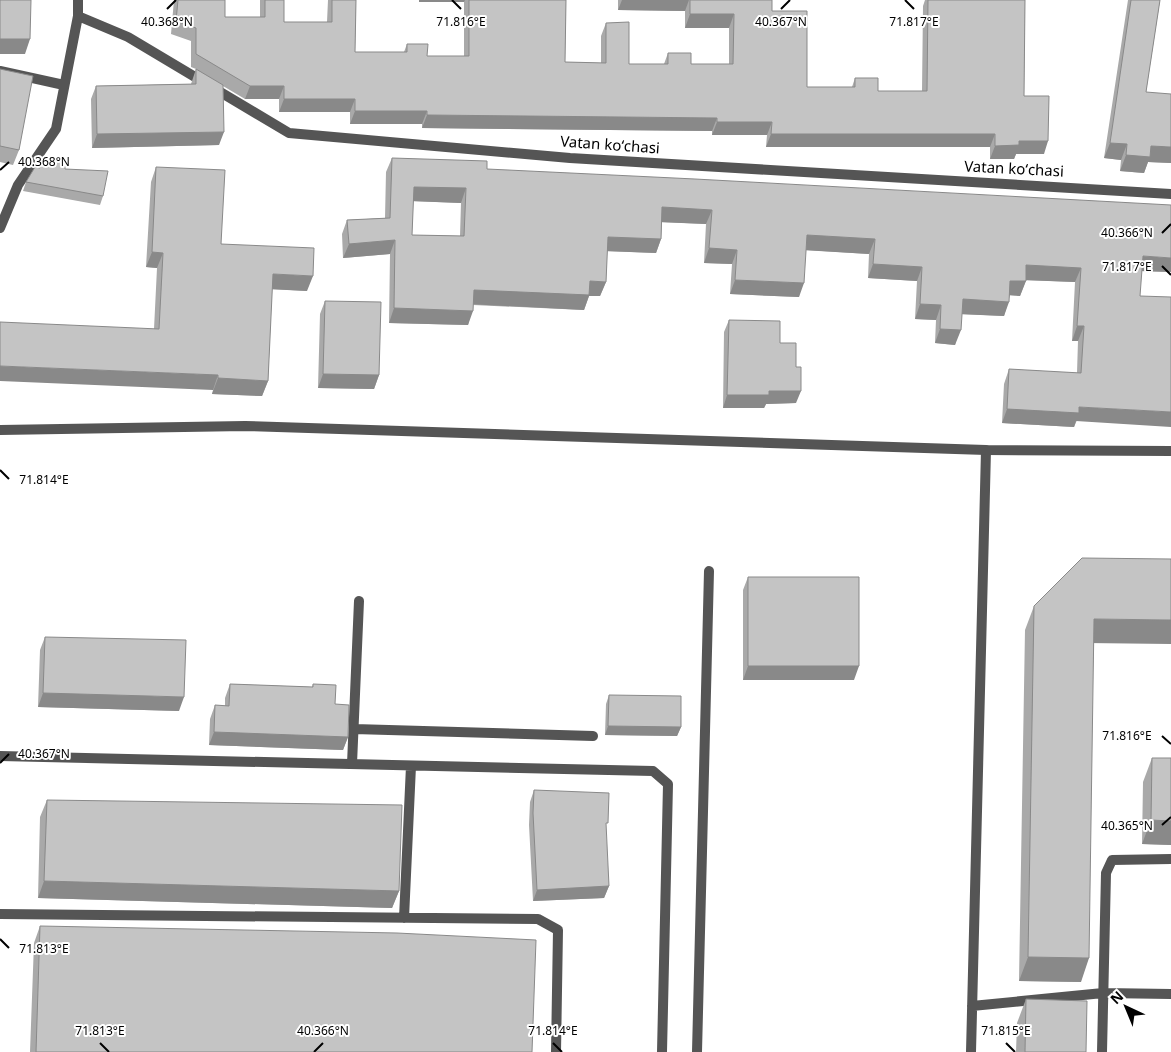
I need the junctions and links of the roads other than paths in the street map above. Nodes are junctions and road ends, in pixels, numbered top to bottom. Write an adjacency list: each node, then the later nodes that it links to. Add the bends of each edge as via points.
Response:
1 (78, 0): 2 (street)
2 (78, 16): 4 (street); 5 (street, Vatan koʻchasi, via 128,37 289,133 570,158)
3 (0, 71): 4 (street)
4 (64, 85): 6 (street, via 56,129 18,185)
5 (1171, 194)
6 (0, 228)
7 (0, 430): 8 (street, via 245,426)
8 (986, 450): 9 (street); 22 (street)
9 (1171, 451)
10 (709, 571): 25 (street)
11 (359, 600): 12 (street)
12 (354, 729): 13 (street); 15 (street)
13 (593, 736)
14 (0, 756): 15 (street)
15 (352, 764): 16 (street)
16 (411, 766): 19 (street); 24 (street, via 653,772 668,784)
17 (1171, 859): 20 (street, via 1112,860 1106,873)
18 (0, 914): 19 (street)
19 (404, 918): 23 (street, via 538,919 558,930)
20 (1103, 993): 21 (street); 22 (street); 27 (street)
21 (1171, 994)
22 (972, 1006): 26 (street)
23 (556, 1052)
24 (662, 1052)
25 (697, 1052)
26 (971, 1052)
27 (1102, 1052)

